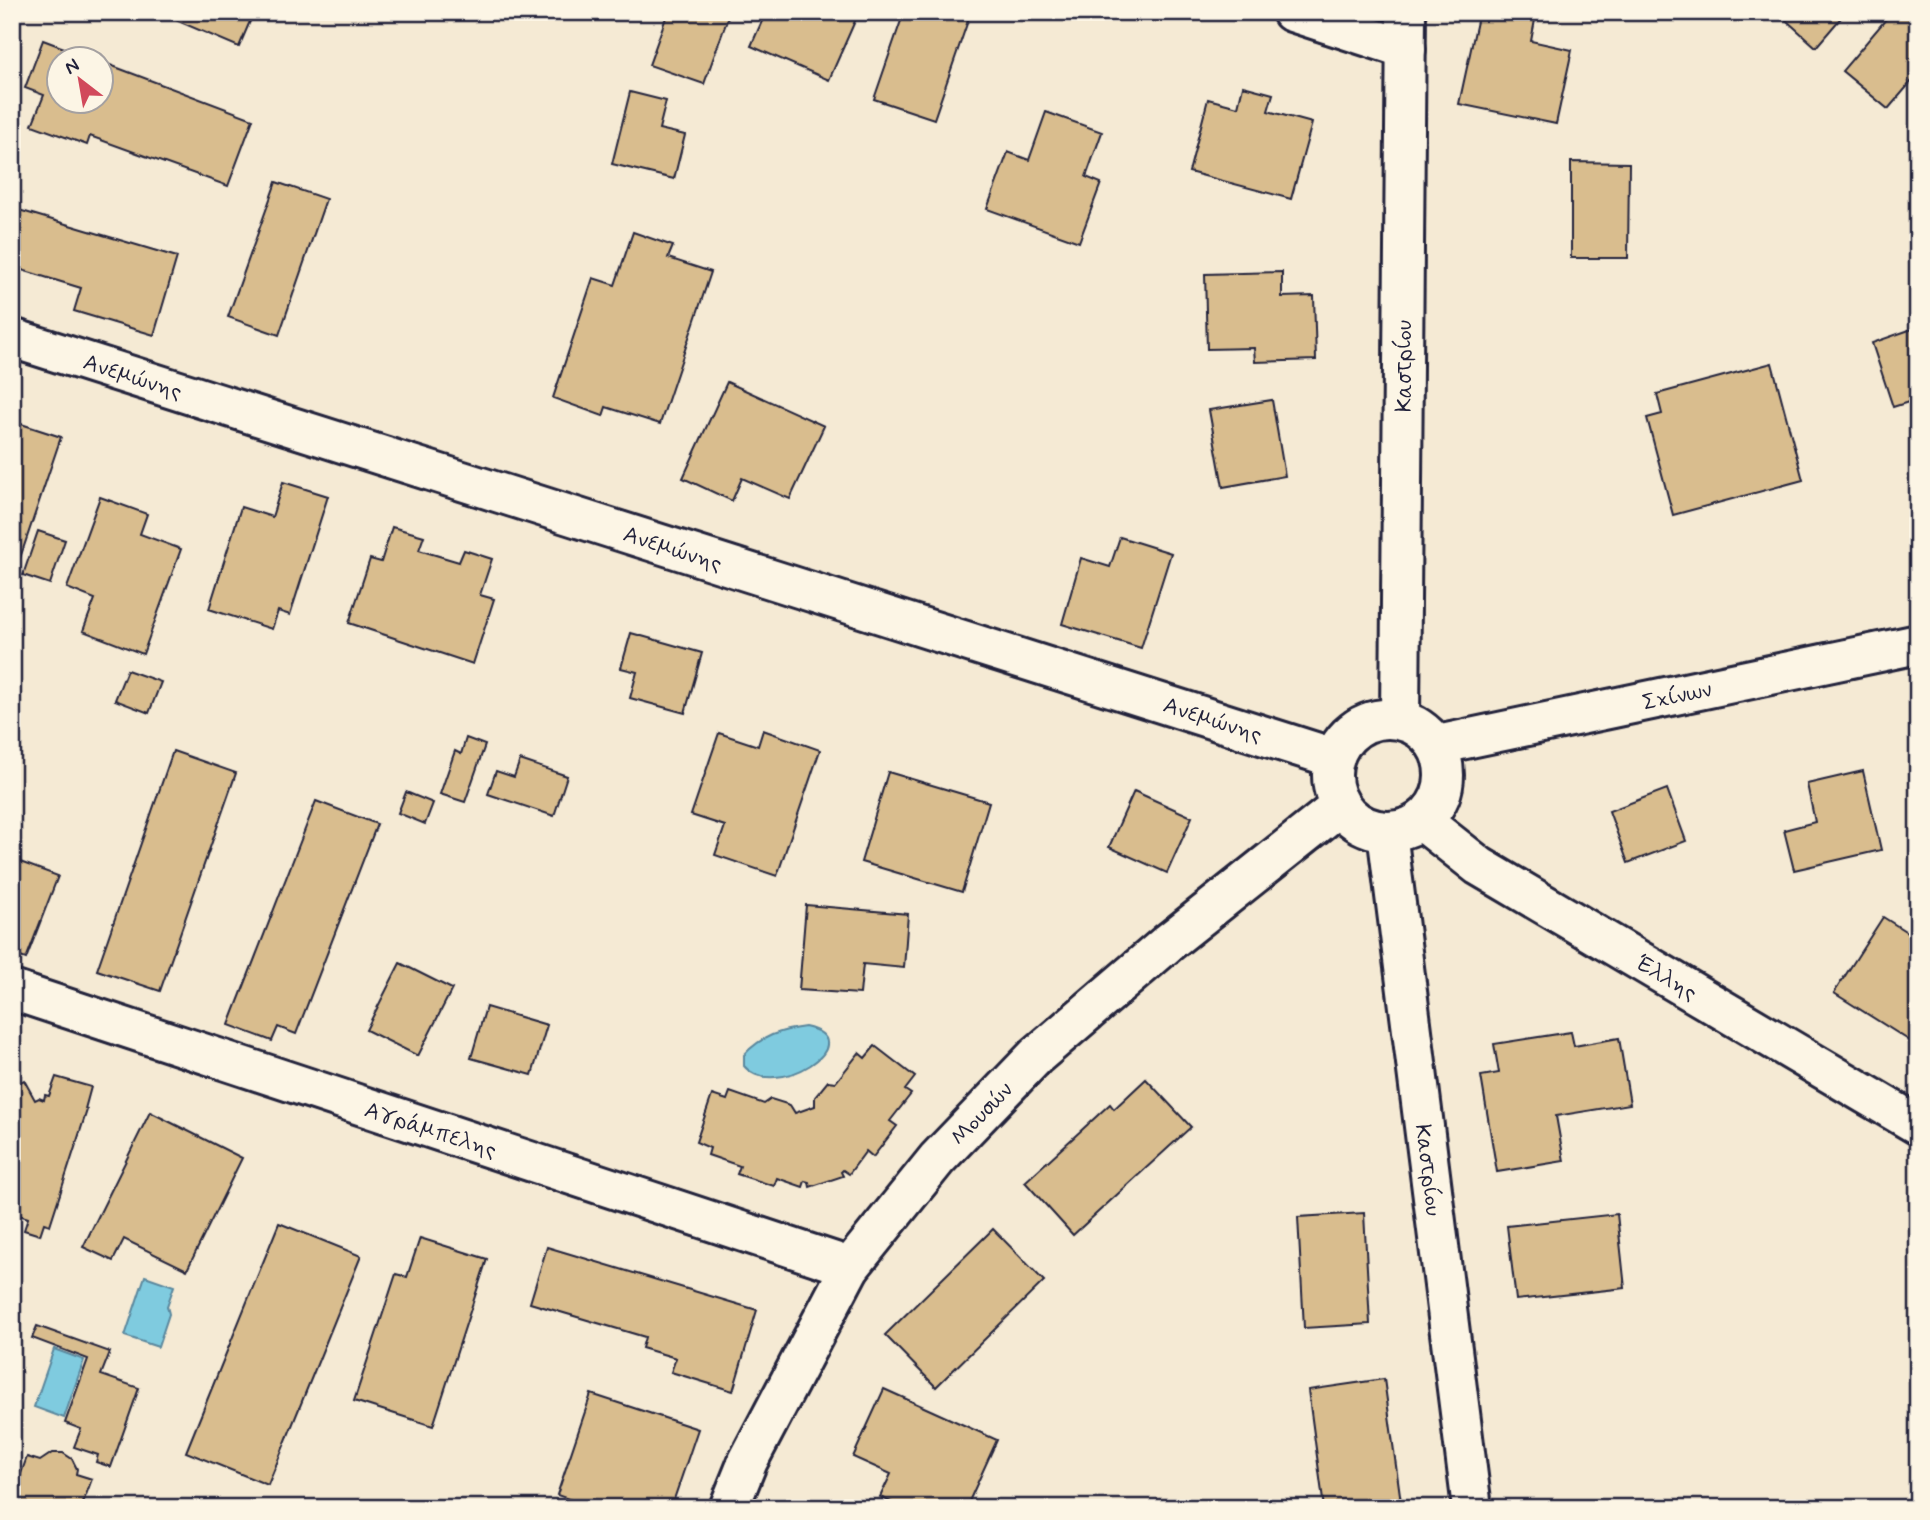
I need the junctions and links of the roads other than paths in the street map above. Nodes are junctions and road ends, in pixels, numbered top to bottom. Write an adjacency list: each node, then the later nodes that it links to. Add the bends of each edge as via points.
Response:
1 (1292, 12): 2 (street)
2 (1406, 31): 5 (street, Καστρίου)
3 (12, 338): 7 (street, Ανεμώνης)
4 (1918, 644): 6 (street, Σχίνων)
5 (1400, 719): 6 (street, via 1420,728); 7 (street, via 1371,721 1349,734)
6 (1437, 745): 9 (street, via 1445,771 1441,797)
7 (1334, 758): 8 (street, via 1331,781)
8 (1340, 806): 9 (street, via 1358,824); 12 (street, Μουσών, via 1169,942 1036,1056 937,1159)
9 (1404, 827): 11 (street, Έλλης, via 1479,866); 14 (street, Καστρίου)
10 (12, 990): 12 (street, Αγράμπελης)
11 (1918, 1125)
12 (850, 1267): 13 (street, Μουσών, via 748,1461)
13 (729, 1508)
14 (1472, 1508)

